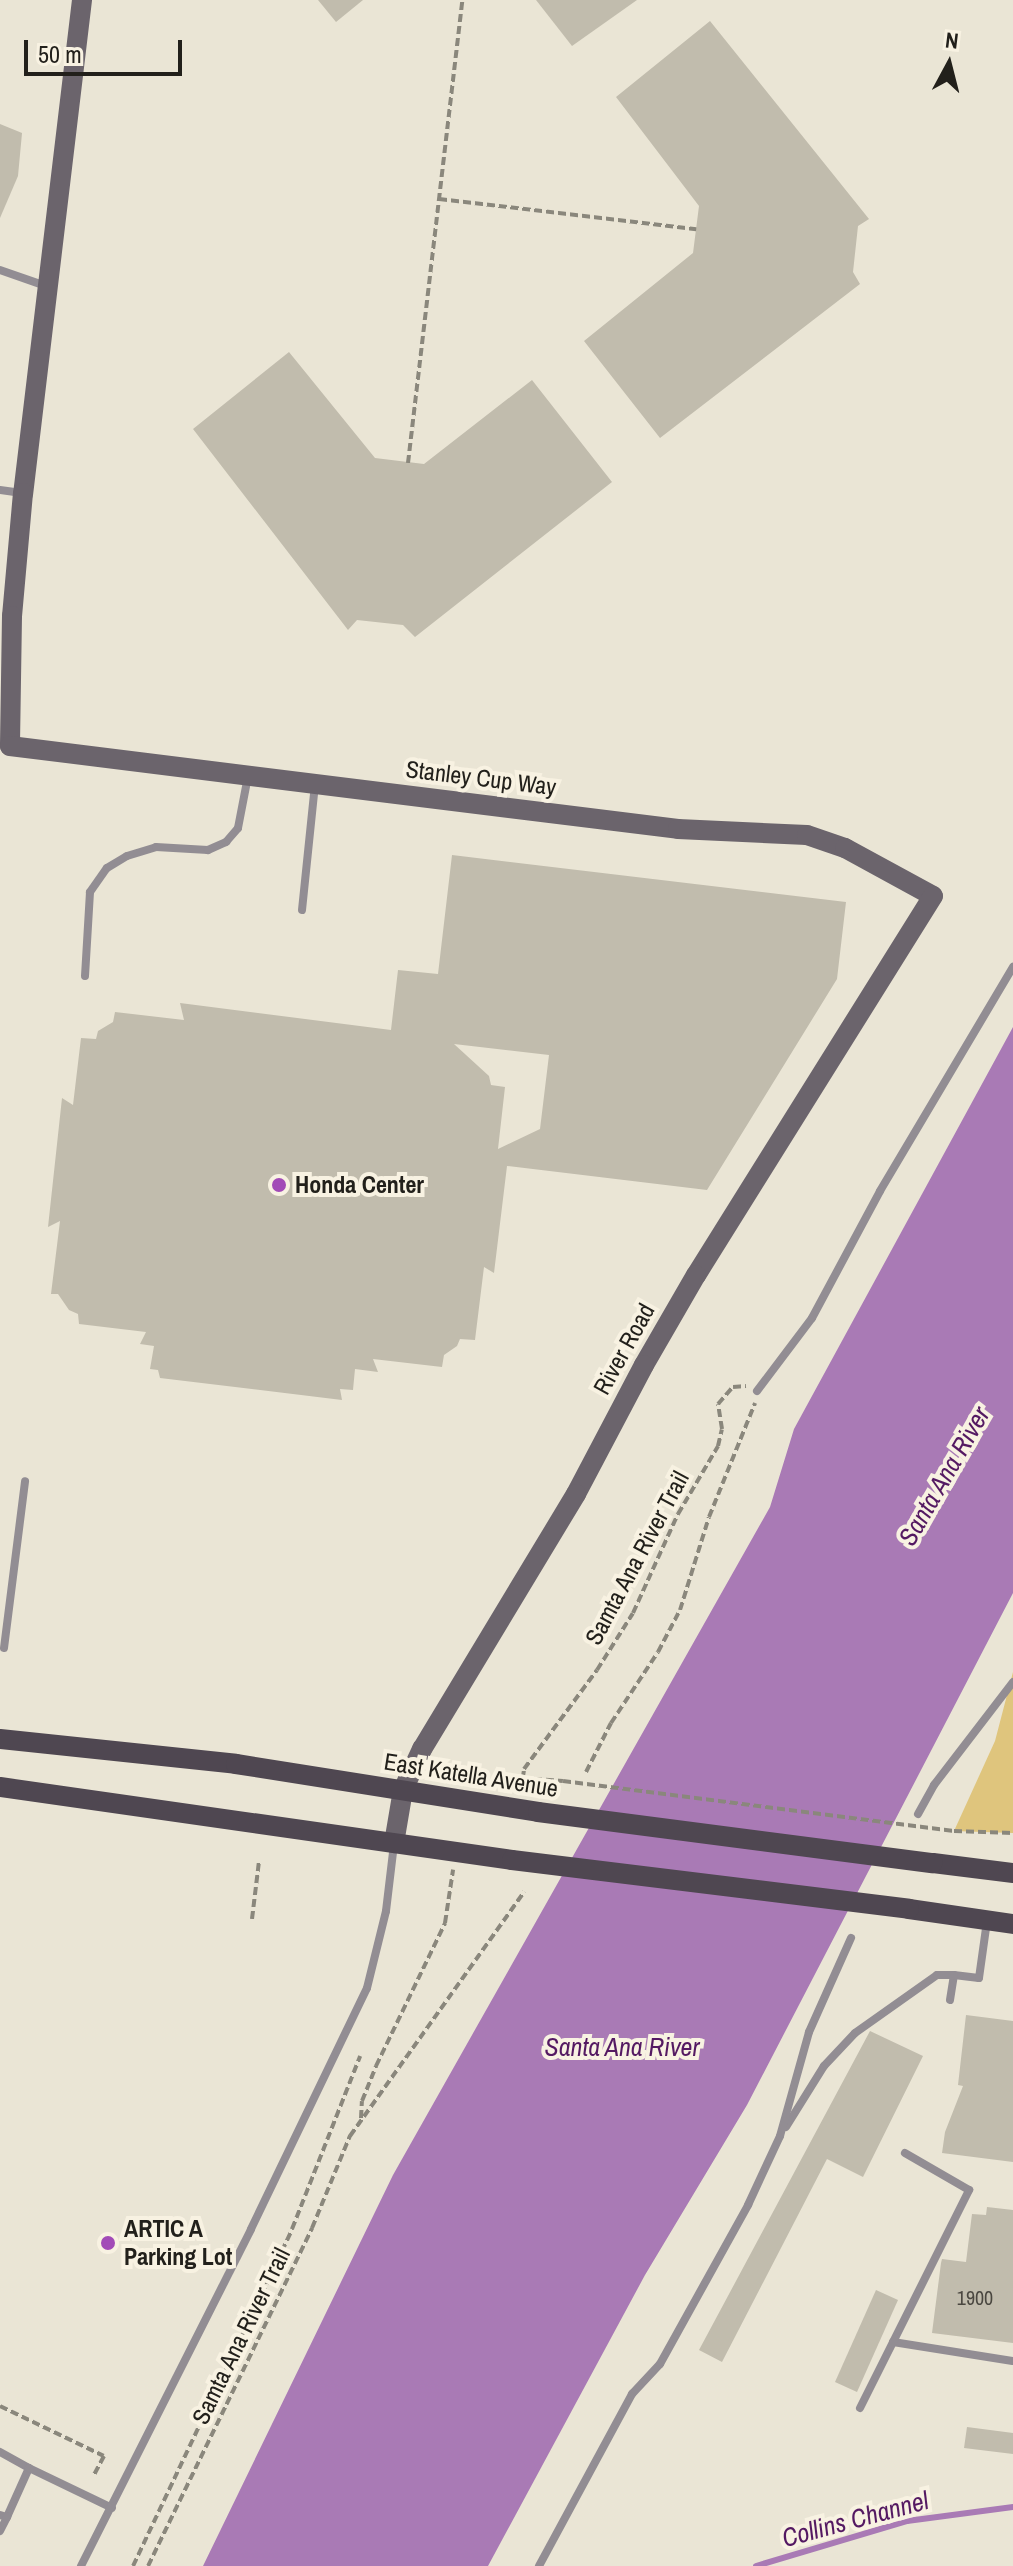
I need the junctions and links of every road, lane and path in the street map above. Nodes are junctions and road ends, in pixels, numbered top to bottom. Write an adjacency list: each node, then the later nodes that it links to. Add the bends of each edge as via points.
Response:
1 (82, 0): 6 (main road)
2 (462, 0): 3 (path)
3 (439, 199): 4 (path); 7 (path)
4 (696, 229)
5 (0, 270): 6 (lane)
6 (47, 287): 9 (main road)
7 (408, 463)
8 (0, 490): 9 (lane)
9 (23, 493): 10 (main road)
10 (5, 746): 11 (main road, Stanley Cup Way)
11 (248, 776): 12 (main road, Stanley Cup Way); 16 (lane, via 238,828 226,842 208,850 156,847 107,868 90,892)
12 (315, 784): 13 (main road, Stanley Cup Way, via 678,829 807,835 845,848); 14 (lane)
13 (933, 896): 24 (main road, River Road, via 696,1275)
14 (302, 910)
15 (1013, 967): 17 (lane, via 880,1191 812,1318)
16 (85, 976)
17 (757, 1391): 22 (path, Samta Ana River Trail, via 680,1610); 26 (path, Samta Ana River Trail, bridge, via 733,1387 718,1404 718,1446 678,1514 633,1613 522,1778 954,1831)
18 (25, 1481): 19 (lane)
19 (4, 1648)
20 (1013, 1682): 25 (lane)
21 (0, 1739): 24 (main road, East Katella Avenue, via 236,1764)
22 (586, 1772)
23 (0, 1787): 27 (main road)
24 (403, 1790): 27 (main road, River Road); 30 (main road, East Katella Avenue, bridge)
25 (918, 1814)
26 (1013, 1833)
27 (394, 1843): 28 (main road); 49 (lane, via 386,1911 367,1988)
28 (455, 1852): 33 (main road, bridge); 39 (path, Samta Ana River Trail, via 445,1923 376,2066)
29 (259, 1861): 32 (path)
30 (1013, 1873)
31 (524, 1892): 39 (path, Samta Ana River Trail)
32 (252, 1919)
33 (988, 1921): 34 (main road); 36 (lane, via 979,1978)
34 (1013, 1924)
35 (851, 1938): 40 (lane, via 809,2032)
36 (954, 1975): 37 (lane); 40 (lane, via 937,1975 855,2033 824,2066)
37 (950, 2000)
38 (360, 2056): 53 (path, via 292,2229)
39 (361, 2119): 54 (path, Samta Ana River Trail)
40 (780, 2136): 55 (lane, via 660,2364 632,2394)
41 (905, 2153): 42 (lane, via 969,2190)
42 (893, 2342): 43 (lane); 45 (lane)
43 (1013, 2361)
44 (0, 2406): 48 (path, via 104,2456)
45 (860, 2408)
46 (0, 2452): 47 (lane)
47 (29, 2468): 49 (lane); 50 (lane)
48 (94, 2475)
49 (112, 2508): 52 (lane)
50 (3, 2516): 51 (lane)
51 (0, 2531)
52 (81, 2566)
53 (133, 2566)
54 (148, 2566)
55 (539, 2566)

